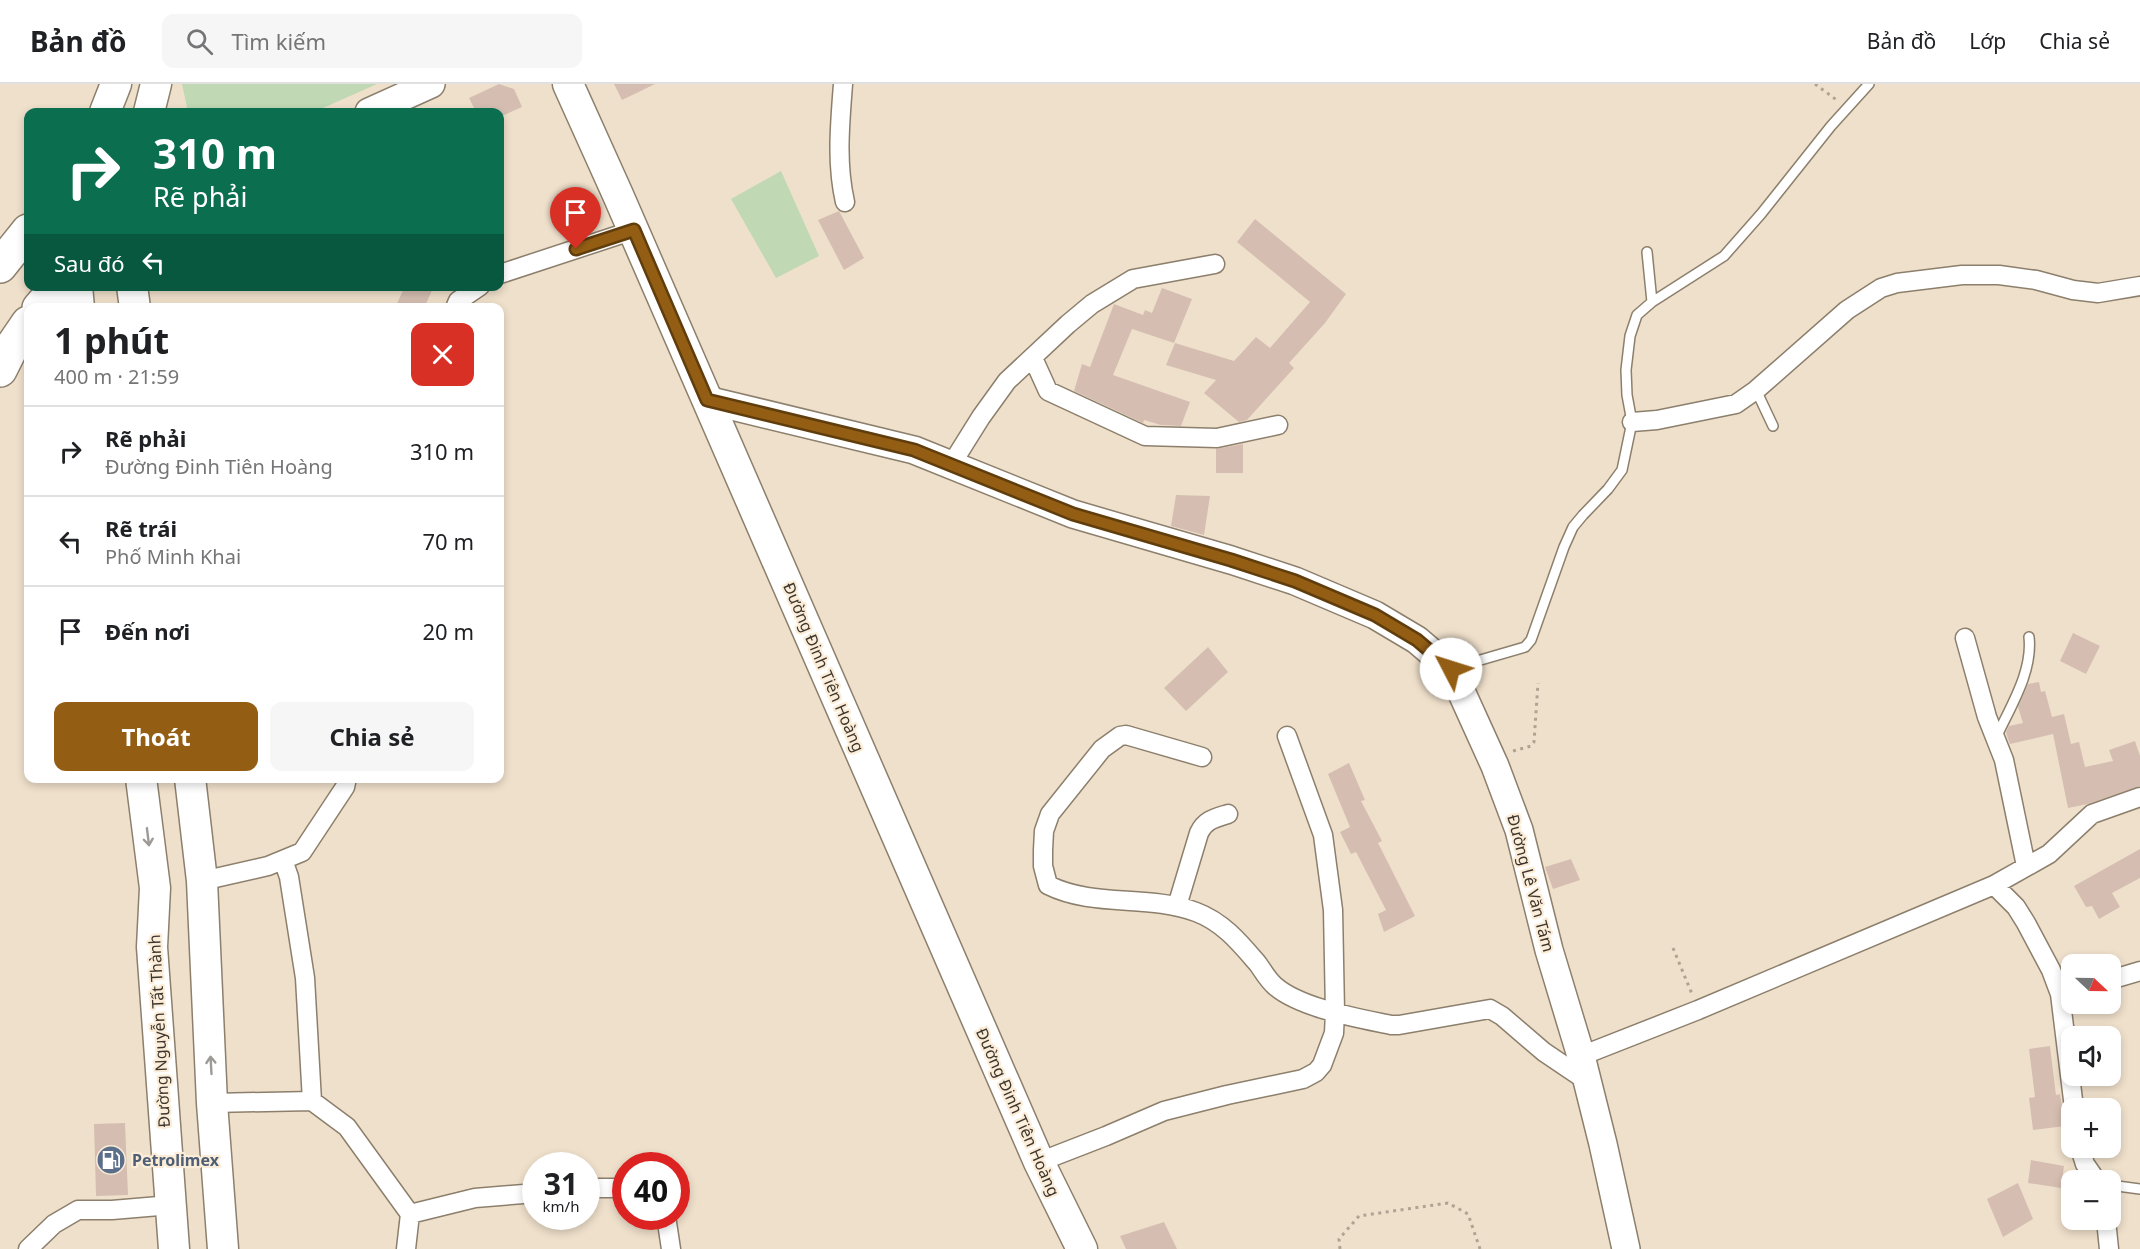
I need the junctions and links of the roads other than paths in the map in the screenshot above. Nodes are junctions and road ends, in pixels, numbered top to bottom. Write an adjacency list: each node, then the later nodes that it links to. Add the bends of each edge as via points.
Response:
1 (116, 84): 7 (main road)
2 (156, 84): 8 (main road)
3 (431, 84): 9 (street)
4 (568, 84): 11 (main road, Đường Đinh Tiên Hoàng)
5 (843, 84): 10 (street, via 839,149)
6 (1869, 84): 20 (lane, via 1724,256)
7 (107, 108)
8 (150, 108)
9 (378, 108)
10 (845, 202)
11 (634, 230): 16 (street); 27 (main road, Đường Đinh Tiên Hoàng)
12 (24, 236): 15 (highway)
13 (1647, 252): 20 (lane)
14 (1215, 264): 24 (street, via 1133,279 1092,304)
15 (0, 266)
16 (504, 273)
17 (2140, 286): 26 (street, via 2098,293 2000,275 1897,283 1881,288 1847,310)
18 (54, 291): 21 (highway)
19 (473, 291): 22 (street)
20 (1652, 302): 28 (lane, via 1637,315 1630,336 1626,370)
21 (43, 303)
22 (458, 303)
23 (24, 329): 25 (highway)
24 (1033, 358): 29 (street, via 1048,391 1144,436 1217,438); 31 (street, via 1007,381)
25 (0, 370)
26 (1756, 390): 28 (street, via 1736,404); 30 (lane)
27 (707, 400): 31 (street, Đường Lê Văn Tám, via 914,450); 58 (main road, Đường Đinh Tiên Hoàng)
28 (1632, 422): 34 (lane, via 1622,470 1573,528 1531,640 1525,647)
29 (1278, 425)
30 (1773, 426)
31 (951, 465): 34 (street, Đường Lê Văn Tám, via 1073,514 1295,581 1375,615 1417,640)
32 (1965, 638): 36 (street)
33 (2029, 638): 36 (lane, via 2029,660)
34 (1451, 669): 54 (street, Đường Lê Văn Tám, via 1519,830)
35 (1287, 736): 52 (street, via 1323,835 1335,948)
36 (1995, 740): 44 (street, via 2004,760)
37 (1202, 757): 48 (street, via 1120,736 1102,749 1050,814 1044,831 1043,866 1048,885 1072,896)
38 (142, 783): 47 (main road, Đường Nguyễn Tất Thành, one-way to 47)
39 (191, 783): 45 (main road)
40 (345, 783): 43 (street, via 302,852)
41 (2140, 797): 44 (street, via 2092,814 2049,854)
42 (1228, 814): 48 (street, via 1203,825)
43 (283, 860): 45 (street); 56 (street, via 305,978)
44 (2026, 866): 46 (street)
45 (202, 881): 47 (main road); 57 (main road, one-way to 45)
46 (1994, 885): 51 (street, via 2016,907); 54 (street, via 1698,1010)
47 (155, 888): 63 (main road, Đường Nguyễn Tất Thành, via 152,947)
48 (1177, 906): 52 (street, via 1197,912 1237,938 1274,985)
49 (2140, 971): 50 (street)
50 (2121, 977)
51 (2061, 985)
52 (1335, 1012): 54 (street, via 1399,1025 1490,1009 1544,1053); 58 (street, via 1329,1048 1322,1065 1310,1076 1164,1111)
53 (2067, 1014): 55 (street)
54 (1584, 1069): 73 (street, Đường Lê Văn Tám)
55 (2073, 1098)
56 (312, 1101): 57 (street); 64 (street, via 347,1127)
57 (212, 1103): 62 (main road)
58 (1039, 1162): 72 (main road, Đường Đinh Tiên Hoàng)
59 (2121, 1186): 60 (lane)
60 (2140, 1189)
61 (522, 1194): 64 (street, via 476,1198)
62 (220, 1202): 63 (main road); 69 (main road)
63 (171, 1204): 67 (street, via 78,1210 54,1224); 68 (main road, Đường Nguyễn Tất Thành)
64 (410, 1214): 70 (street)
65 (668, 1230): 71 (street)
66 (2107, 1230): 74 (street)
67 (28, 1249)
68 (174, 1249)
69 (223, 1249)
70 (406, 1249)
71 (671, 1249)
72 (1082, 1249)
73 (1626, 1249)
74 (2109, 1249)

